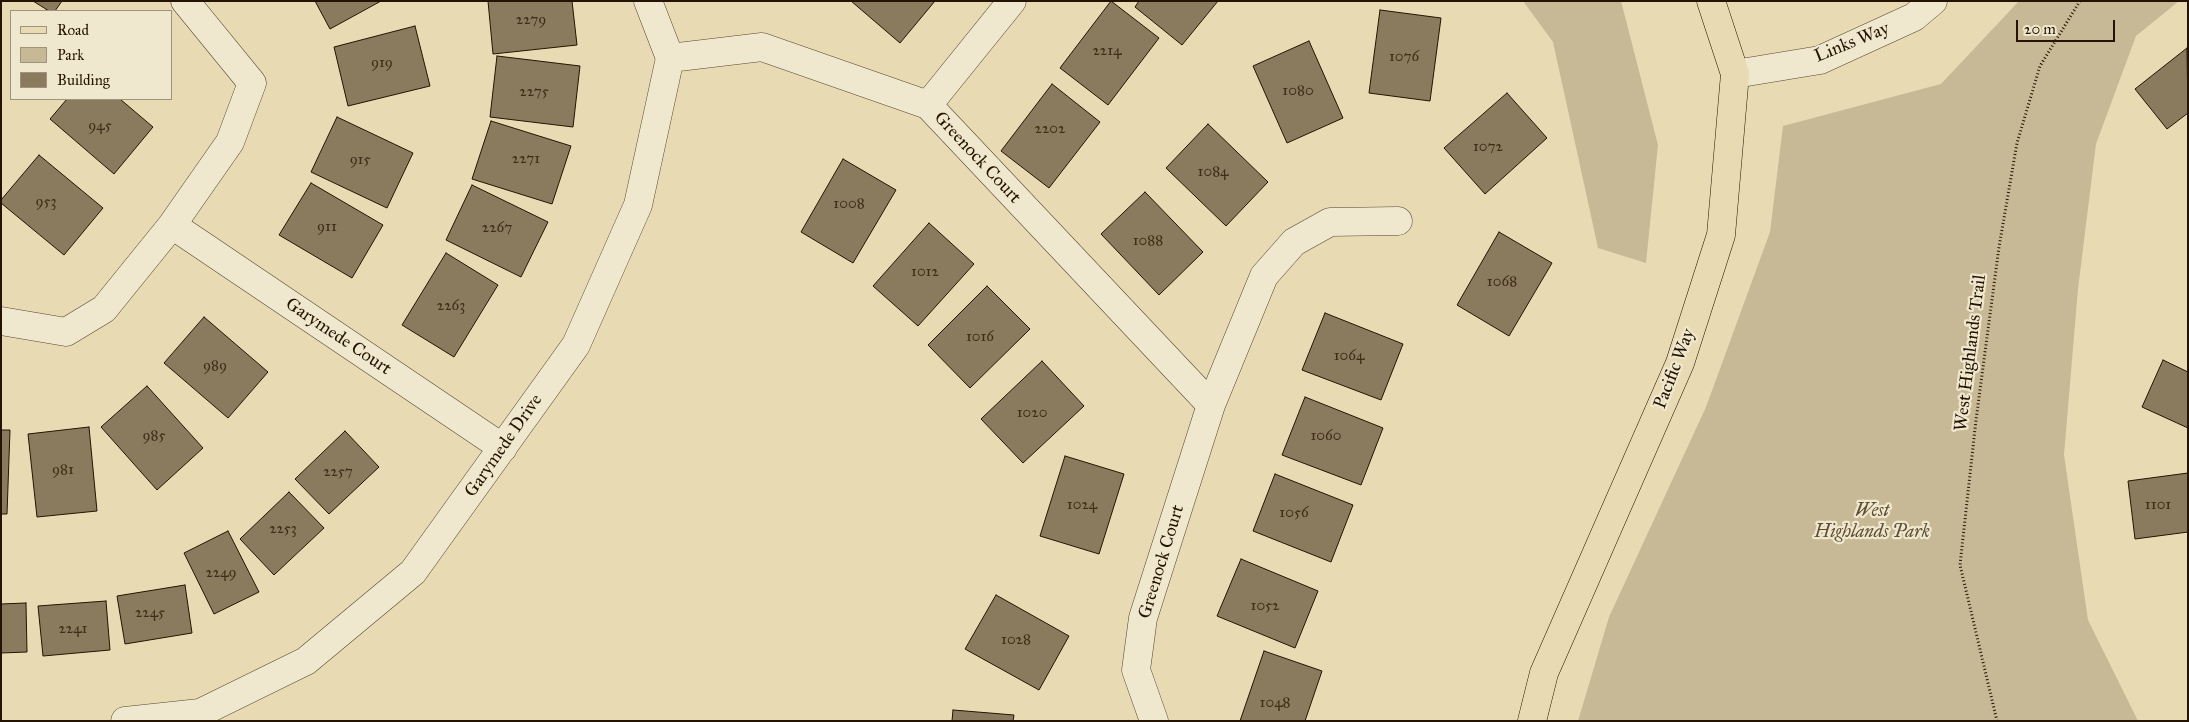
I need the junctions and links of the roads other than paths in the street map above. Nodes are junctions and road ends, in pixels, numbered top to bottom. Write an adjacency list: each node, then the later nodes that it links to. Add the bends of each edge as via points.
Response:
1 (185, 1): 10 (street, via 252,82 230,142)
2 (648, 1): 6 (street)
3 (1012, 1): 8 (street)
4 (1711, 1): 7 (main road, Pacific Way)
5 (1933, 1): 7 (street, Links Way, via 1914,17 1820,60)
6 (670, 58): 8 (street, Greenock Court, via 762,47); 13 (street, Garymede Drive, via 638,205 576,345)
7 (1735, 74): 17 (main road, Pacific Way, via 1721,235 1680,363 1544,673)
8 (928, 105): 12 (street, Greenock Court)
9 (1398, 221): 12 (street, Greenock Court, via 1330,222 1294,242 1264,276)
10 (172, 226): 11 (street, via 104,308 66,332); 13 (street, Garymede Court)
11 (1, 321)
12 (1211, 405): 16 (street, Greenock Court, via 1143,618 1136,670)
13 (503, 448): 14 (street, Garymede Drive, via 413,572 306,661)
14 (201, 717): 15 (street, Garymede Drive)
15 (126, 721)
16 (1154, 721)
17 (1532, 721)

